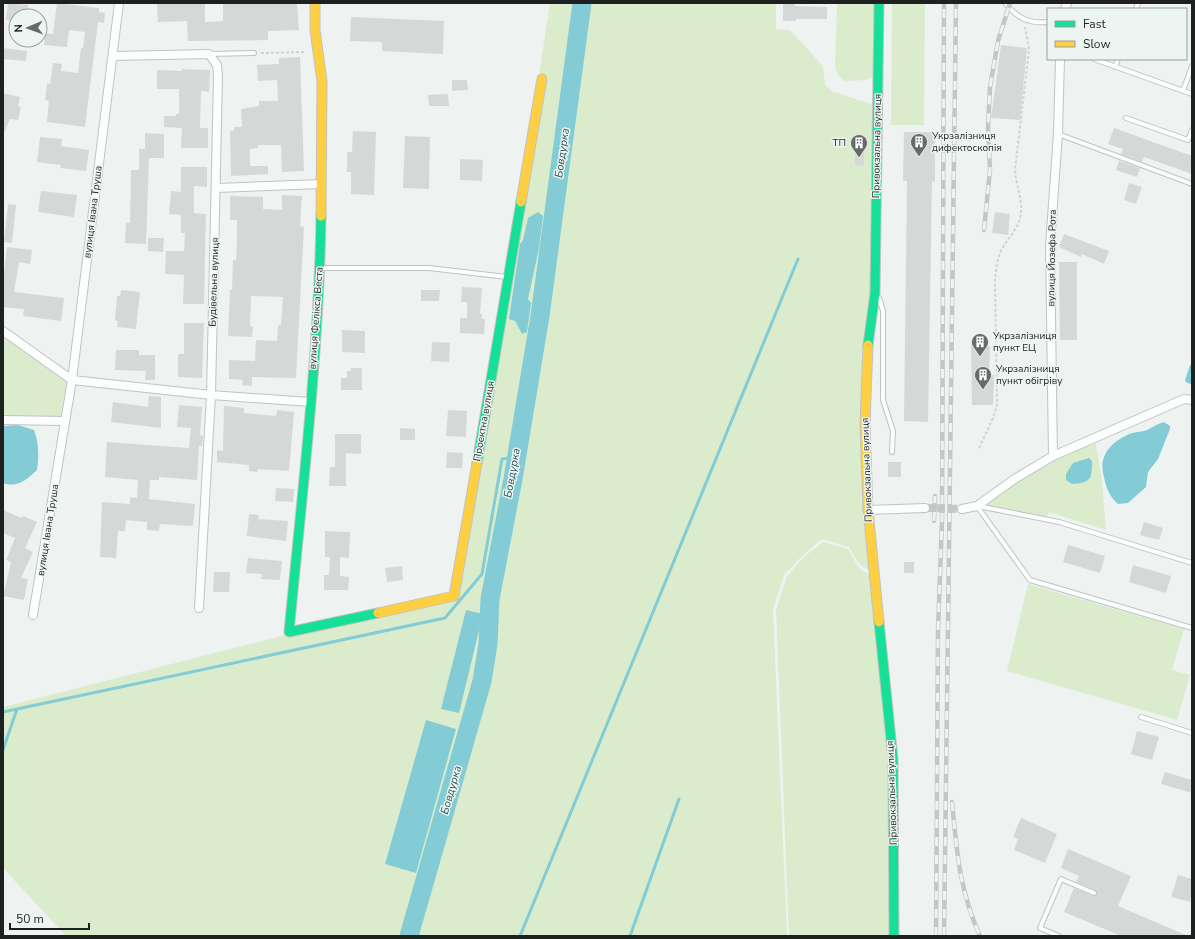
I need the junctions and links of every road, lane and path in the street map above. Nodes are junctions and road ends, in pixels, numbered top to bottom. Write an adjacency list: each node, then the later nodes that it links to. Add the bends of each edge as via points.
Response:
1 (119, 3): 10 (street, вулиця Івана Труша)
2 (314, 3): 7 (street, вулиця Фелікса Веста)
3 (879, 3): 27 (street, Привокзальна вулиця)
4 (1005, 3): 5 (lane)
5 (1021, 18): 6 (lane, via 1033,22); 35 (path, via 1029,49 1016,158 1016,179 1022,198 1016,229 1003,247 997,264 996,405)
6 (1047, 22)
7 (318, 51): 8 (path); 22 (street, вулиця Фелікса Веста, via 322,81)
8 (254, 53): 9 (lane)
9 (209, 54): 10 (street); 24 (street, Будівельна вулиця, via 217,64 218,76)
10 (114, 56): 29 (street, вулиця Івана Труша)
11 (1060, 60): 21 (street, вулиця Йозефа Рота)
12 (1097, 60): 15 (lane)
13 (1118, 60): 15 (lane)
14 (1192, 66): 17 (lane)
15 (1115, 67): 17 (lane)
16 (542, 79): 26 (street, Проектна вулиця)
17 (1183, 91): 18 (lane)
18 (1192, 94)
19 (1126, 118): 20 (lane, via 1188,140)
20 (1192, 130)
21 (1058, 134): 23 (lane); 37 (street, вулиця Йозефа Рота, via 1050,246)
22 (321, 184): 24 (street); 25 (street, вулиця Фелікса Веста)
23 (1192, 184)
24 (217, 188): 30 (street, Будівельна вулиця)
25 (320, 268): 26 (lane, via 429,268); 32 (street, вулиця Фелікса Веста)
26 (508, 278): 46 (street, Проектна вулиця, via 454,596)
27 (875, 293): 36 (lane, via 883,311 883,400 892,431); 41 (street, Привокзальна вулиця, via 868,346 866,393)
28 (4, 333): 29 (street)
29 (72, 380): 30 (street); 34 (street, вулиця Івана Труша)
30 (211, 395): 32 (street); 43 (street, Будівельна вулиця)
31 (1192, 400): 37 (street, via 1184,399)
32 (310, 402): 46 (street, вулиця Фелікса Веста)
33 (3, 420): 34 (street)
34 (66, 421): 44 (street, вулиця Івана Труша)
35 (979, 448)
36 (892, 452)
37 (1053, 456): 38 (street)
38 (977, 506): 40 (street); 42 (lane, via 1059,522); 45 (lane, via 1030,580)
39 (925, 508): 41 (street)
40 (962, 509)
41 (868, 510): 50 (street, Привокзальна вулиця, via 893,759)
42 (1192, 563)
43 (199, 608)
44 (33, 615)
45 (1192, 628)
46 (289, 632)
47 (1141, 717): 48 (lane)
48 (1192, 733)
49 (1094, 893): 51 (lane, via 1061,879 1040,928)
50 (894, 936)
51 (1059, 936)

